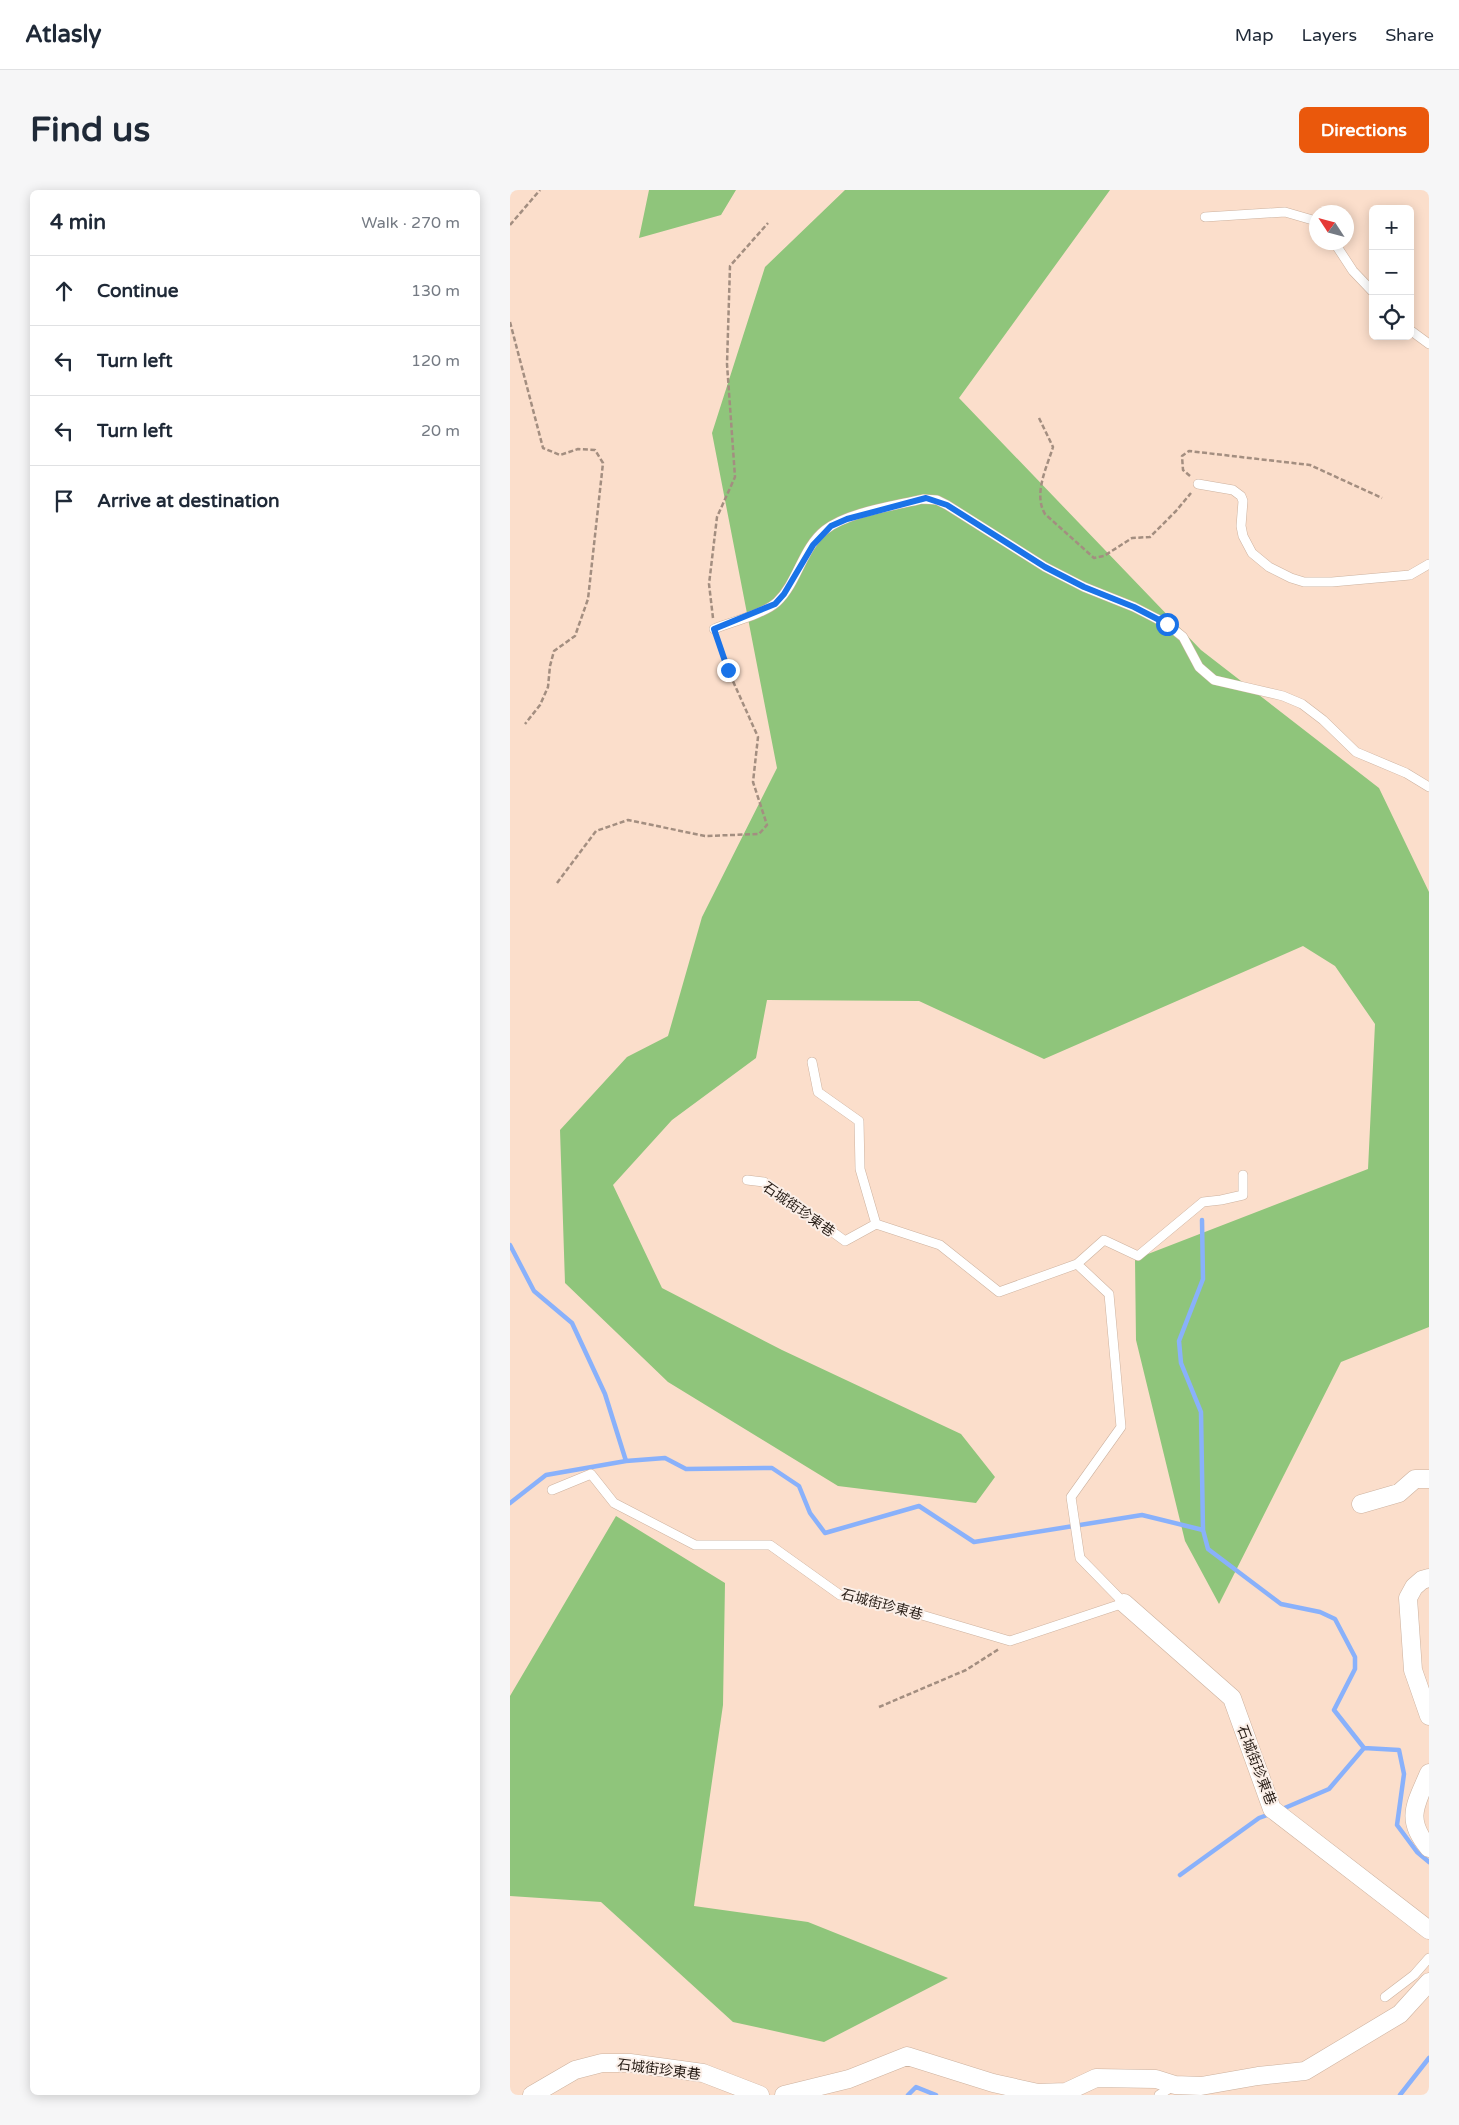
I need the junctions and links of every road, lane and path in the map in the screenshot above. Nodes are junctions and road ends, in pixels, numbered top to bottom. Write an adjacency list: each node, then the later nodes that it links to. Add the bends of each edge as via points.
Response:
1 (540, 190): 5 (path)
2 (1205, 217): 3 (lane, via 1285,212)
3 (1309, 219)
4 (768, 223): 15 (path, via 730,266 727,364 735,477 717,518 709,584)
5 (510, 224)
6 (1339, 250): 7 (lane)
7 (1369, 288)
8 (510, 322): 16 (path, via 543,448 560,455 578,449 595,450 603,463 588,599 575,636 554,651 548,687 540,705)
9 (1414, 333): 10 (lane)
10 (1429, 344)
11 (1039, 418): 12 (path, via 1053,447 1039,505 1094,558 1104,556 1132,538 1150,536)
12 (1198, 484): 13 (path, via 1184,470 1182,456 1189,451 1310,465); 14 (lane, via 1233,490 1241,496 1241,526 1252,553 1269,568 1292,578 1304,582 1332,582 1410,575)
13 (1382, 498)
14 (1429, 564)
15 (714, 629): 17 (lane, via 775,604 813,545 831,526 923,499 937,500 1045,567 1167,624 1183,636 1199,667 1214,680 1284,696 1302,704 1356,752 1406,773); 18 (path, via 728,670 758,737 753,782 767,825 759,834 705,836 628,820 596,831)
16 (524, 724)
17 (1429, 787)
18 (556, 883)
19 (812, 1062): 22 (lane, via 818,1092 858,1122 860,1169)
20 (1243, 1175): 23 (lane, via 1243,1194 1203,1202 1138,1256 1104,1240)
21 (747, 1180): 22 (lane, 石城街珍東巷, via 764,1182 845,1241)
22 (876, 1224): 23 (lane, via 940,1245 999,1292)
23 (1077, 1264): 28 (lane, 石城街珍東巷, via 1109,1294 1121,1427 1071,1497 1080,1558)
24 (1429, 1479): 26 (street, via 1415,1479 1399,1493)
25 (552, 1490): 29 (lane, 石城街珍東巷, via 591,1474 614,1503 695,1545 770,1545 840,1595)
26 (1361, 1504)
27 (1429, 1578): 31 (street, via 1422,1580 1408,1598 1413,1670)
28 (1124, 1603): 29 (lane); 34 (street, 石城街珍東巷, via 1232,1698 1272,1809)
29 (1010, 1641): 30 (path, via 966,1670)
30 (879, 1707)
31 (1429, 1716)
32 (1429, 1773): 33 (street, via 1414,1811 1414,1823 1420,1838)
33 (1429, 1848)
34 (1429, 1930)
35 (1429, 1958): 37 (lane)
36 (1429, 1982): 38 (street, via 1400,2014 1305,2071 1201,2086)
37 (1385, 1997)
38 (1175, 2085): 41 (street, via 1156,2079 1096,2078 1066,2092 1038,2092 993,2084 907,2056 849,2080); 42 (lane)
39 (532, 2095): 40 (street, 石城街珍東巷, via 575,2070 602,2062 703,2073)
40 (760, 2095)
41 (784, 2095)
42 (1159, 2095)

